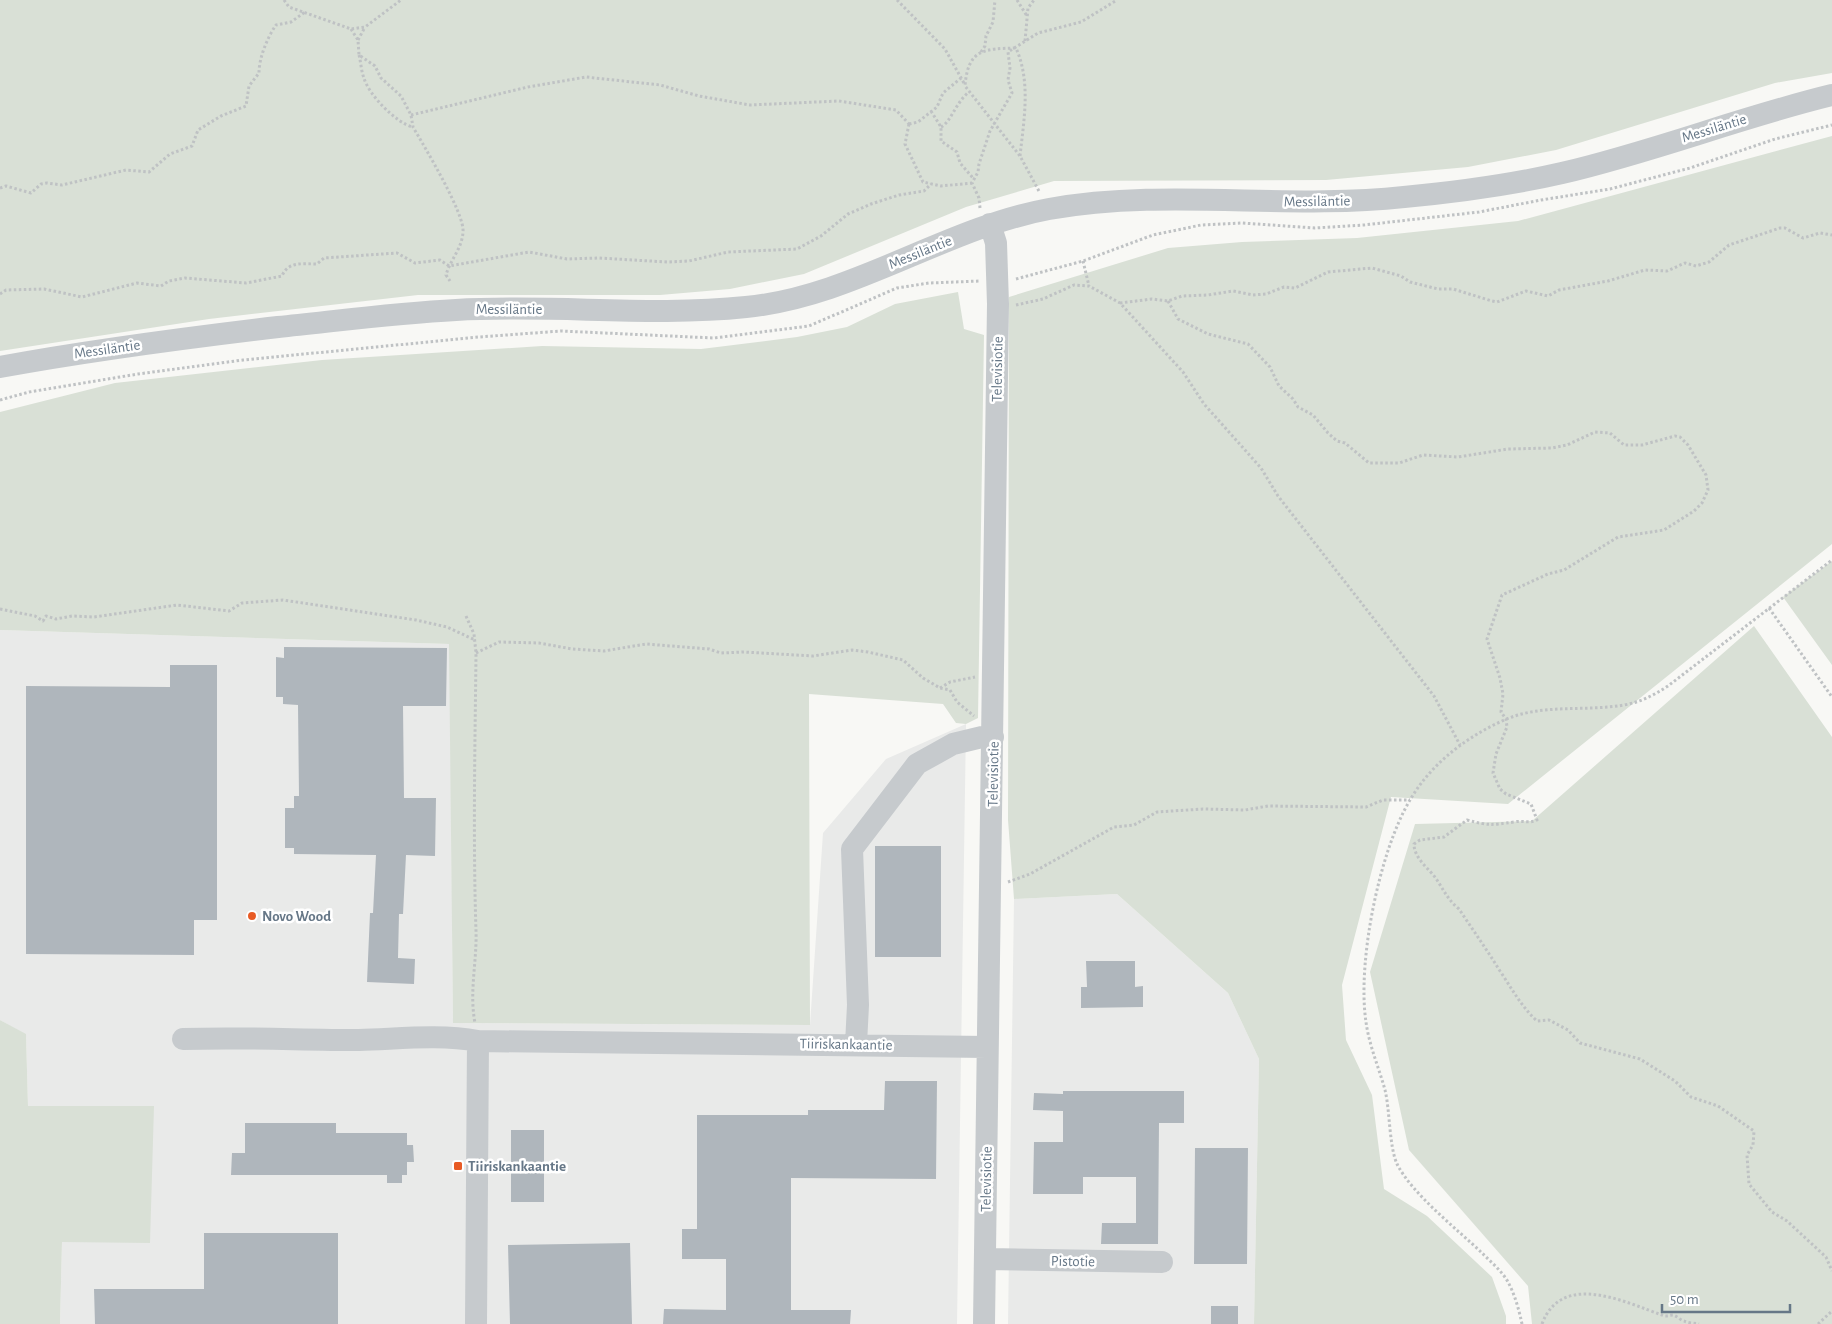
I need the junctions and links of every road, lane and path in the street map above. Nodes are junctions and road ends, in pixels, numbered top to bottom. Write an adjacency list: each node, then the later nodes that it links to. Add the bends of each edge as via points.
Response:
1 (284, 0): 8 (path, via 289,7)
2 (401, 0): 10 (path)
3 (897, 0): 17 (path, via 944,49)
4 (995, 0): 15 (path, via 993,22)
5 (1018, 0): 9 (path)
6 (1034, 0): 9 (path)
7 (1117, 0): 13 (path, via 1081,22 1038,33)
8 (305, 12): 11 (path); 32 (path, via 291,22 276,25 268,37 259,60 259,73 249,86 246,106 198,130 192,146 170,154 149,172 126,170 62,185 41,184 31,193 6,186)
9 (1027, 16): 13 (path)
10 (365, 27): 11 (path); 12 (path)
11 (351, 29): 12 (path)
12 (358, 40): 16 (path)
13 (1025, 42): 14 (path)
14 (1016, 48): 15 (path, via 991,48); 25 (path, via 1008,52 1008,80 1012,93); 28 (path, via 1025,74)
15 (981, 52): 18 (path, via 968,68)
16 (359, 55): 22 (path, via 375,66 381,78 401,96); 26 (path, via 364,80 373,92 393,115)
17 (961, 78): 18 (path); 21 (path)
18 (965, 86): 19 (path)
19 (969, 92): 25 (path); 27 (path, via 960,98)
20 (1832, 95): 33 (street, Messiläntie, via 1561,173 1499,185 1403,198 1320,203 1119,201)
21 (931, 111): 23 (path, via 918,122); 27 (path)
22 (411, 115): 23 (path, via 528,87 586,77 660,85 750,105 848,103 896,110); 26 (path)
23 (908, 124): 31 (path, via 905,144 923,182)
24 (1832, 125): 36 (path, via 1610,189 1479,212 1364,225 1315,228 1242,223 1201,225 1153,235)
25 (994, 126): 28 (path); 29 (path)
26 (413, 127): 37 (path, via 450,192 464,230 460,247)
27 (942, 128): 29 (path, via 941,141 957,152 960,163)
28 (1020, 156): 33 (path)
29 (974, 178): 30 (path)
30 (972, 183): 31 (path); 34 (path, via 979,198 980,214)
31 (931, 184): 37 (path, via 924,191 899,195 848,214 821,236 797,249 728,252 667,262 567,259 529,252)
32 (0, 188)
33 (1048, 209): 34 (street, Messiläntie)
34 (987, 225): 38 (street, Televisiotie, via 996,243); 45 (street, Messiläntie, via 830,287 788,300 748,307 631,312 449,310 152,342)
35 (1832, 235): 42 (path, via 1820,233 1803,238 1780,228 1729,245 1709,262 1696,266 1685,263 1667,271 1646,270 1608,282 1560,290 1548,296 1523,292 1497,302 1453,289 1410,282 1401,276 1372,268 1328,272 1294,288 1284,286 1266,294 1233,291 1182,296)
36 (1083, 261): 38 (path, via 1017,279); 40 (path)
37 (449, 266): 39 (path, via 446,275); 41 (path, via 440,260 415,263 397,253 324,258 317,264 295,264 282,276 246,283 184,278 161,286 137,283 82,297 44,290 6,290)
38 (998, 280): 44 (street, Televisiotie); 46 (path, via 897,288 809,326 714,338 561,332 479,337 244,360 138,374)
39 (450, 281)
40 (1089, 286): 43 (path); 44 (path, via 1071,286 1043,299 1014,306)
41 (0, 294)
42 (1168, 301): 43 (path, via 1152,298); 56 (path, via 1178,318 1208,334 1248,344 1270,367 1279,386 1298,407 1313,415 1337,441 1345,443 1369,463 1400,463 1423,455 1458,457 1508,449 1552,448 1595,432 1610,433 1624,445 1642,445 1674,436 1688,445 1706,475 1708,490 1702,503 1690,514 1664,530 1618,536 1564,570 1502,595 1487,639 1500,678 1502,712)
43 (1120, 303): 58 (path, via 1183,372 1204,404 1261,468 1278,496 1434,696)
44 (998, 304): 53 (street, Televisiotie)
45 (0, 367)
46 (0, 400)
47 (1832, 560): 48 (path)
48 (1770, 608): 55 (path); 56 (path, via 1668,686 1646,699 1624,705 1534,712)
49 (0, 609): 51 (path, via 43,620 46,616 56,619 94,617 177,605 229,611 242,603 283,600 416,620 447,627)
50 (466, 616): 51 (path)
51 (475, 640): 52 (path)
52 (476, 653): 54 (path, via 499,642 604,651 646,644 709,649 720,654 744,652 812,656 860,651 903,660); 62 (path, via 473,804 476,931 472,980)
53 (994, 670): 54 (path, via 950,682); 57 (street, Televisiotie)
54 (940, 688): 57 (path, via 950,690 969,713 985,720)
55 (1832, 698)
56 (1506, 719): 58 (path); 67 (path, via 1506,732 1496,754 1493,773 1506,794 1531,804 1537,820 1528,824 1488,825 1467,820 1444,837 1420,840 1414,844 1414,850 1437,878 1452,904 1459,909 1510,989 1537,1021 1549,1020 1568,1030 1580,1042 1640,1059 1675,1081 1691,1097 1718,1106 1754,1131 1753,1145 1747,1155 1749,1184 1772,1212 1787,1221 1826,1257)
57 (993, 729): 60 (street, Televisiotie); 63 (street, via 982,737 953,744 916,764 852,849 858,1005)
58 (1460, 745): 59 (path, via 1440,762)
59 (1410, 800): 60 (path, via 1383,800 1366,807 1268,806 1245,810 1157,812 1134,825 1114,827 1030,874 1003,884); 71 (path, via 1381,874 1368,938 1363,991 1366,1024 1386,1092 1396,1162 1409,1183 1508,1281)
60 (990, 884): 64 (street, Televisiotie)
61 (183, 1039): 62 (street, Tiiriskankaantie, via 454,1037)
62 (478, 1040): 63 (street, Tiiriskankaantie); 69 (street)
63 (856, 1044): 64 (street, Tiiriskankaantie)
64 (987, 1046): 65 (street, Televisiotie)
65 (985, 1259): 66 (street, Pistotie); 70 (street, Televisiotie)
66 (1162, 1262)
67 (1832, 1271)
68 (1832, 1311): 74 (path)
69 (476, 1324)
70 (984, 1324)
71 (1522, 1324)
72 (1542, 1324): 73 (path, via 1564,1299 1592,1293)
73 (1699, 1324)
74 (1818, 1324)

